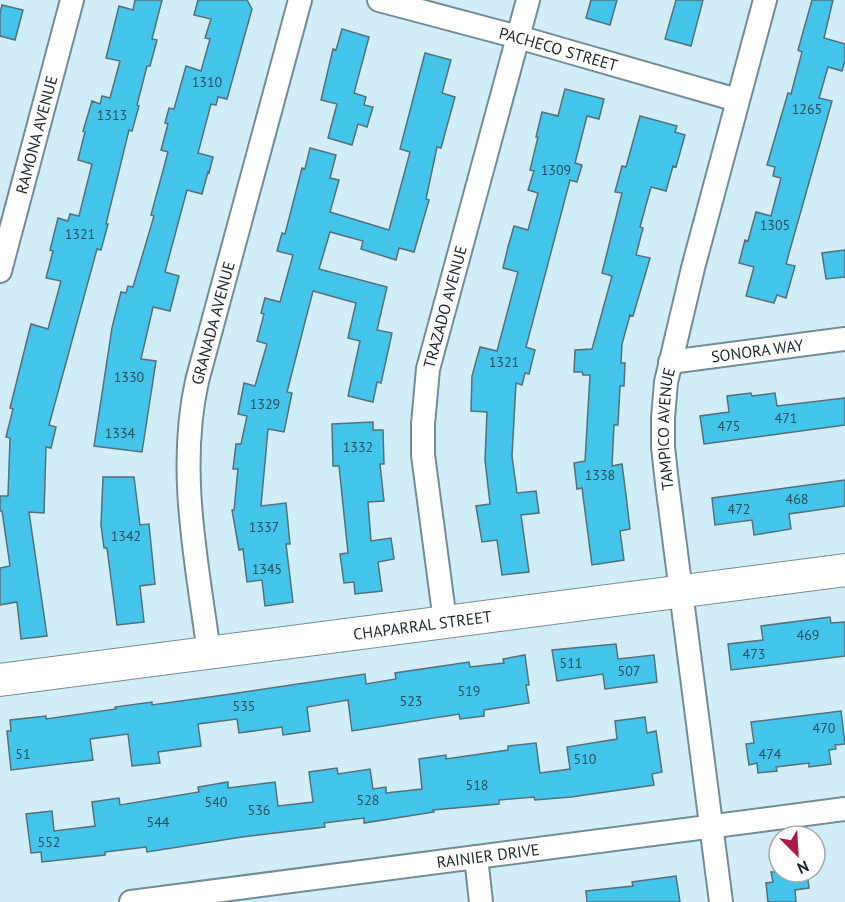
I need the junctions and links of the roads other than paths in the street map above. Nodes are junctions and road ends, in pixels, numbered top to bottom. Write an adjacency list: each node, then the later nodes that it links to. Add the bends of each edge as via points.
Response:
1 (72, 0): 8 (street, RAMONA AVENUE)
2 (300, 0): 14 (street, GRANADA AVENUE, via 191,413 189,485)
3 (379, 0): 6 (street, PACHECO STREET)
4 (528, 0): 6 (street, TRAZADO AVENUE)
5 (765, 0): 7 (street, TAMPICO AVENUE)
6 (518, 37): 7 (street, PACHECO STREET); 13 (street, TRAZADO AVENUE, via 431,358 425,397 423,454)
7 (737, 100): 10 (street, TAMPICO AVENUE)
8 (0, 271)
9 (845, 339): 10 (street, SONORA WAY)
10 (670, 362): 12 (street, TAMPICO AVENUE, via 664,397 663,447)
11 (845, 570): 12 (street, CHAPARRAL STREET)
12 (681, 591): 13 (street, CHAPARRAL STREET); 17 (street, TAMPICO AVENUE)
13 (445, 621): 14 (street, CHAPARRAL STREET)
14 (209, 653): 15 (street, CHAPARRAL STREET)
15 (0, 680)
16 (845, 809): 17 (street, RAINIER DRIVE)
17 (712, 826): 18 (street, RAINIER DRIVE); 22 (street, TAMPICO AVENUE)
18 (476, 857): 19 (street, RAINIER DRIVE); 21 (street)
19 (231, 896): 20 (street, RAINIER DRIVE)
20 (131, 902)
21 (481, 902)
22 (722, 902)

